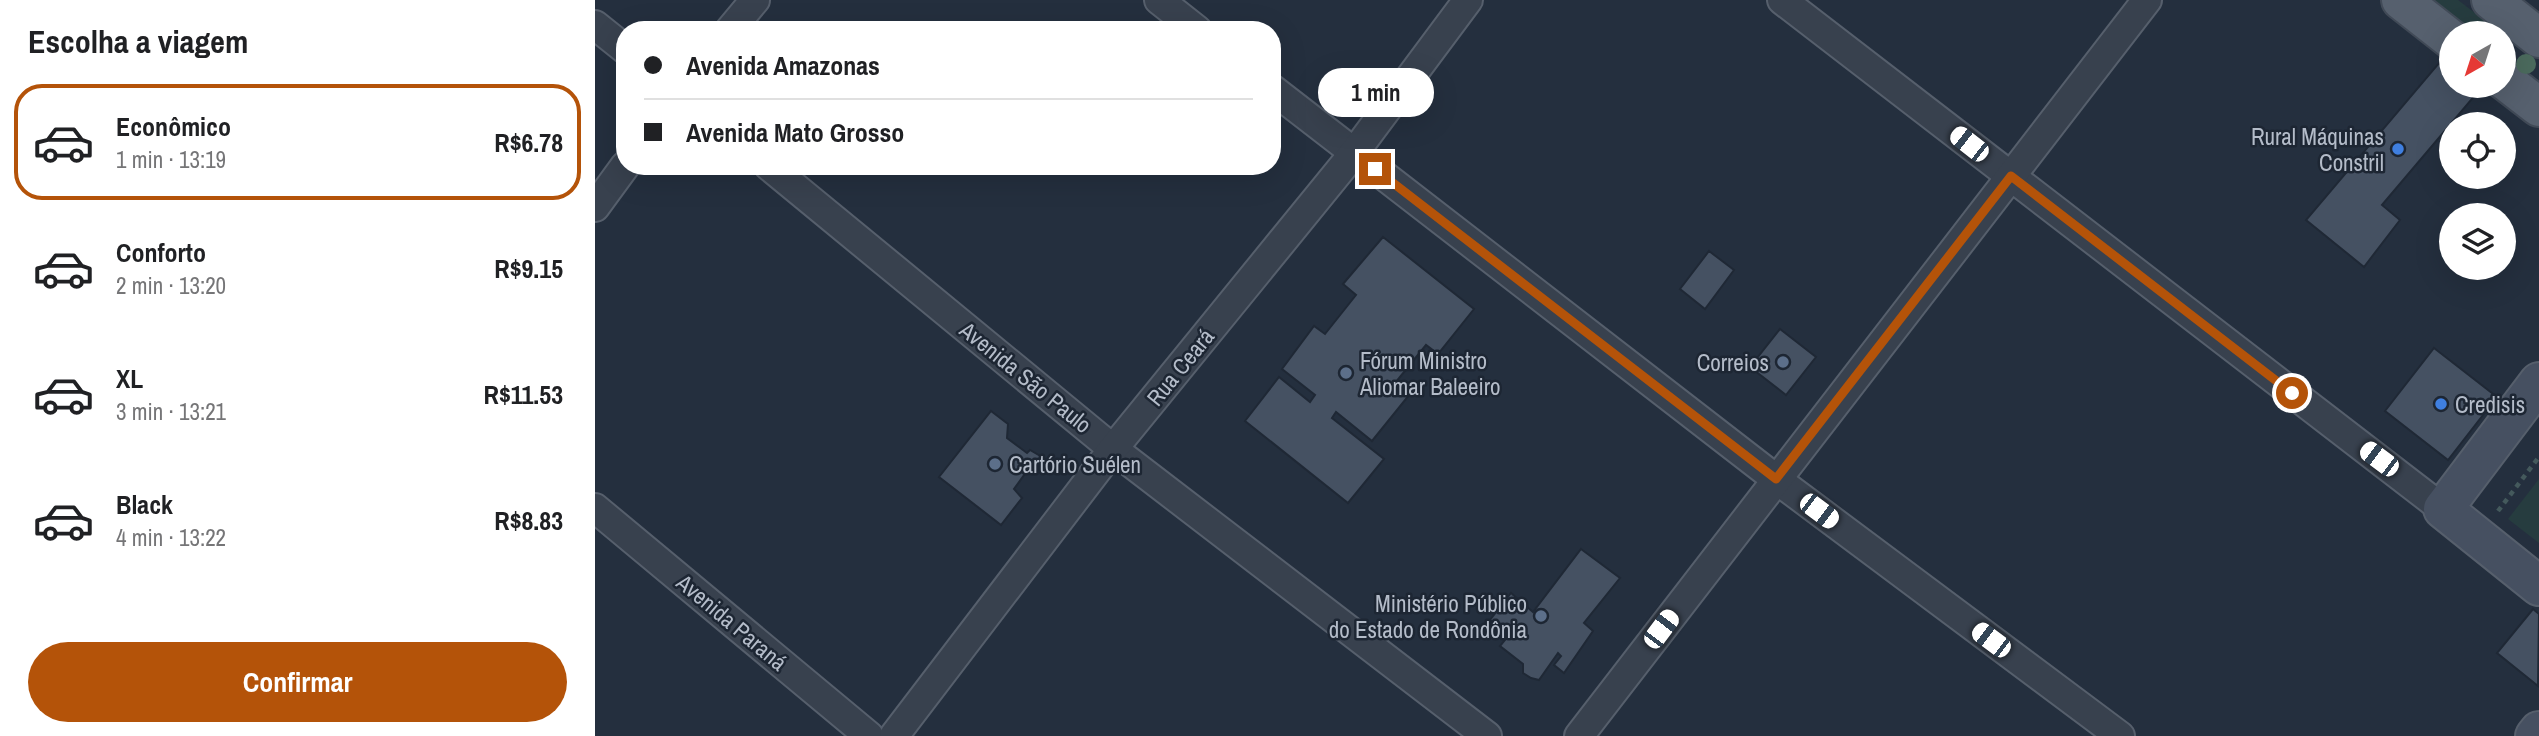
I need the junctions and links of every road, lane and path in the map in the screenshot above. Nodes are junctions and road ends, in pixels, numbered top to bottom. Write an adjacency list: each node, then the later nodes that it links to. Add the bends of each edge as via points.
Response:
1 (755, 0): 8 (street)
2 (1159, 0): 9 (street)
3 (1468, 0): 17 (street, Rua Ceará)
4 (1782, 0): 20 (street)
5 (2147, 0): 20 (street)
6 (2401, 0): 11 (main road)
7 (2491, 0): 12 (main road)
8 (738, 21)
9 (1186, 21)
10 (595, 25): 13 (street)
11 (2439, 30)
12 (2539, 38)
13 (616, 42)
14 (2517, 90): 16 (main road)
15 (1281, 96): 17 (street)
16 (2539, 107)
17 (1354, 153): 23 (street, Rua Ceará); 25 (street)
18 (618, 175): 21 (street)
19 (780, 175): 23 (street, Avenida São Paulo)
20 (2011, 176): 25 (street); 27 (street)
21 (595, 207)
22 (2539, 382): 27 (main road)
23 (1113, 449): 32 (street, Rua Ceará); 33 (street, Avenida São Paulo)
24 (2539, 457): 28 (path, via 2498,511)
25 (1776, 479): 34 (street); 35 (street)
26 (595, 508): 31 (street, Avenida Paraná)
27 (2444, 509): 29 (main road)
28 (2498, 519)
29 (2539, 586)
30 (2539, 731): 36 (main road)
31 (869, 736)
32 (894, 736)
33 (1487, 736)
34 (1579, 736)
35 (2120, 736)
36 (2535, 736)

